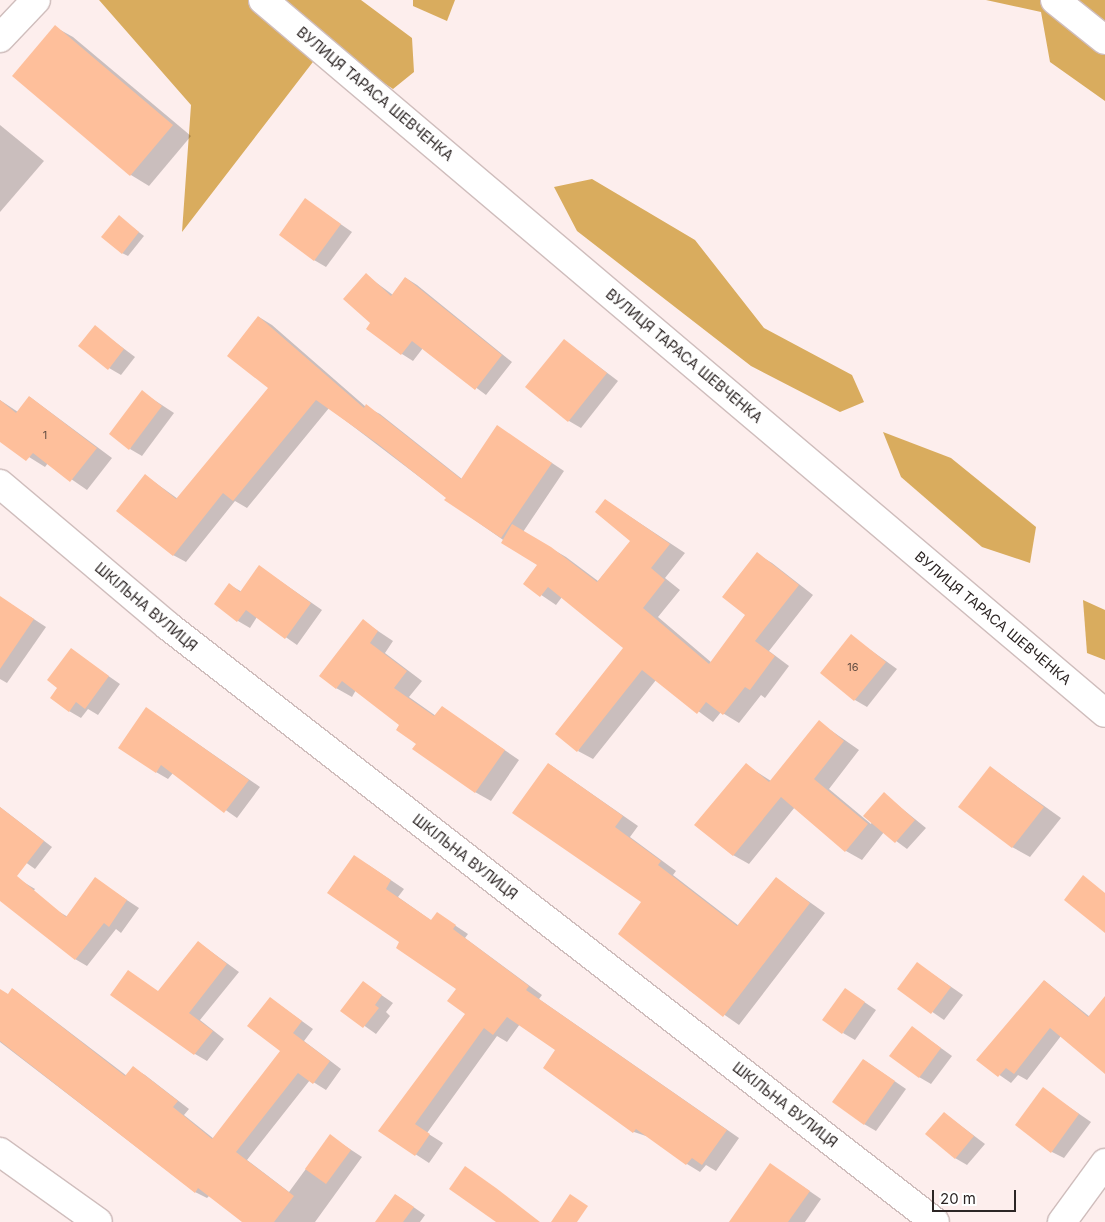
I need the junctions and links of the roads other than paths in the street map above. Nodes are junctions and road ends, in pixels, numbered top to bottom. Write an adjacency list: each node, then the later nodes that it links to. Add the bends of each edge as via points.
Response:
1 (36, 0): 4 (street)
2 (263, 0): 7 (street, ВУЛИЦЯ ТАРАСА ШЕВЧЕНКА)
3 (1055, 0): 5 (street)
4 (0, 38)
5 (1105, 40)
6 (0, 484): 11 (street, ШКІЛЬНА ВУЛИЦЯ, via 168,626)
7 (1105, 713)
8 (0, 1152): 10 (street)
9 (1105, 1163): 12 (street)
10 (98, 1222)
11 (935, 1222)
12 (1062, 1222)

